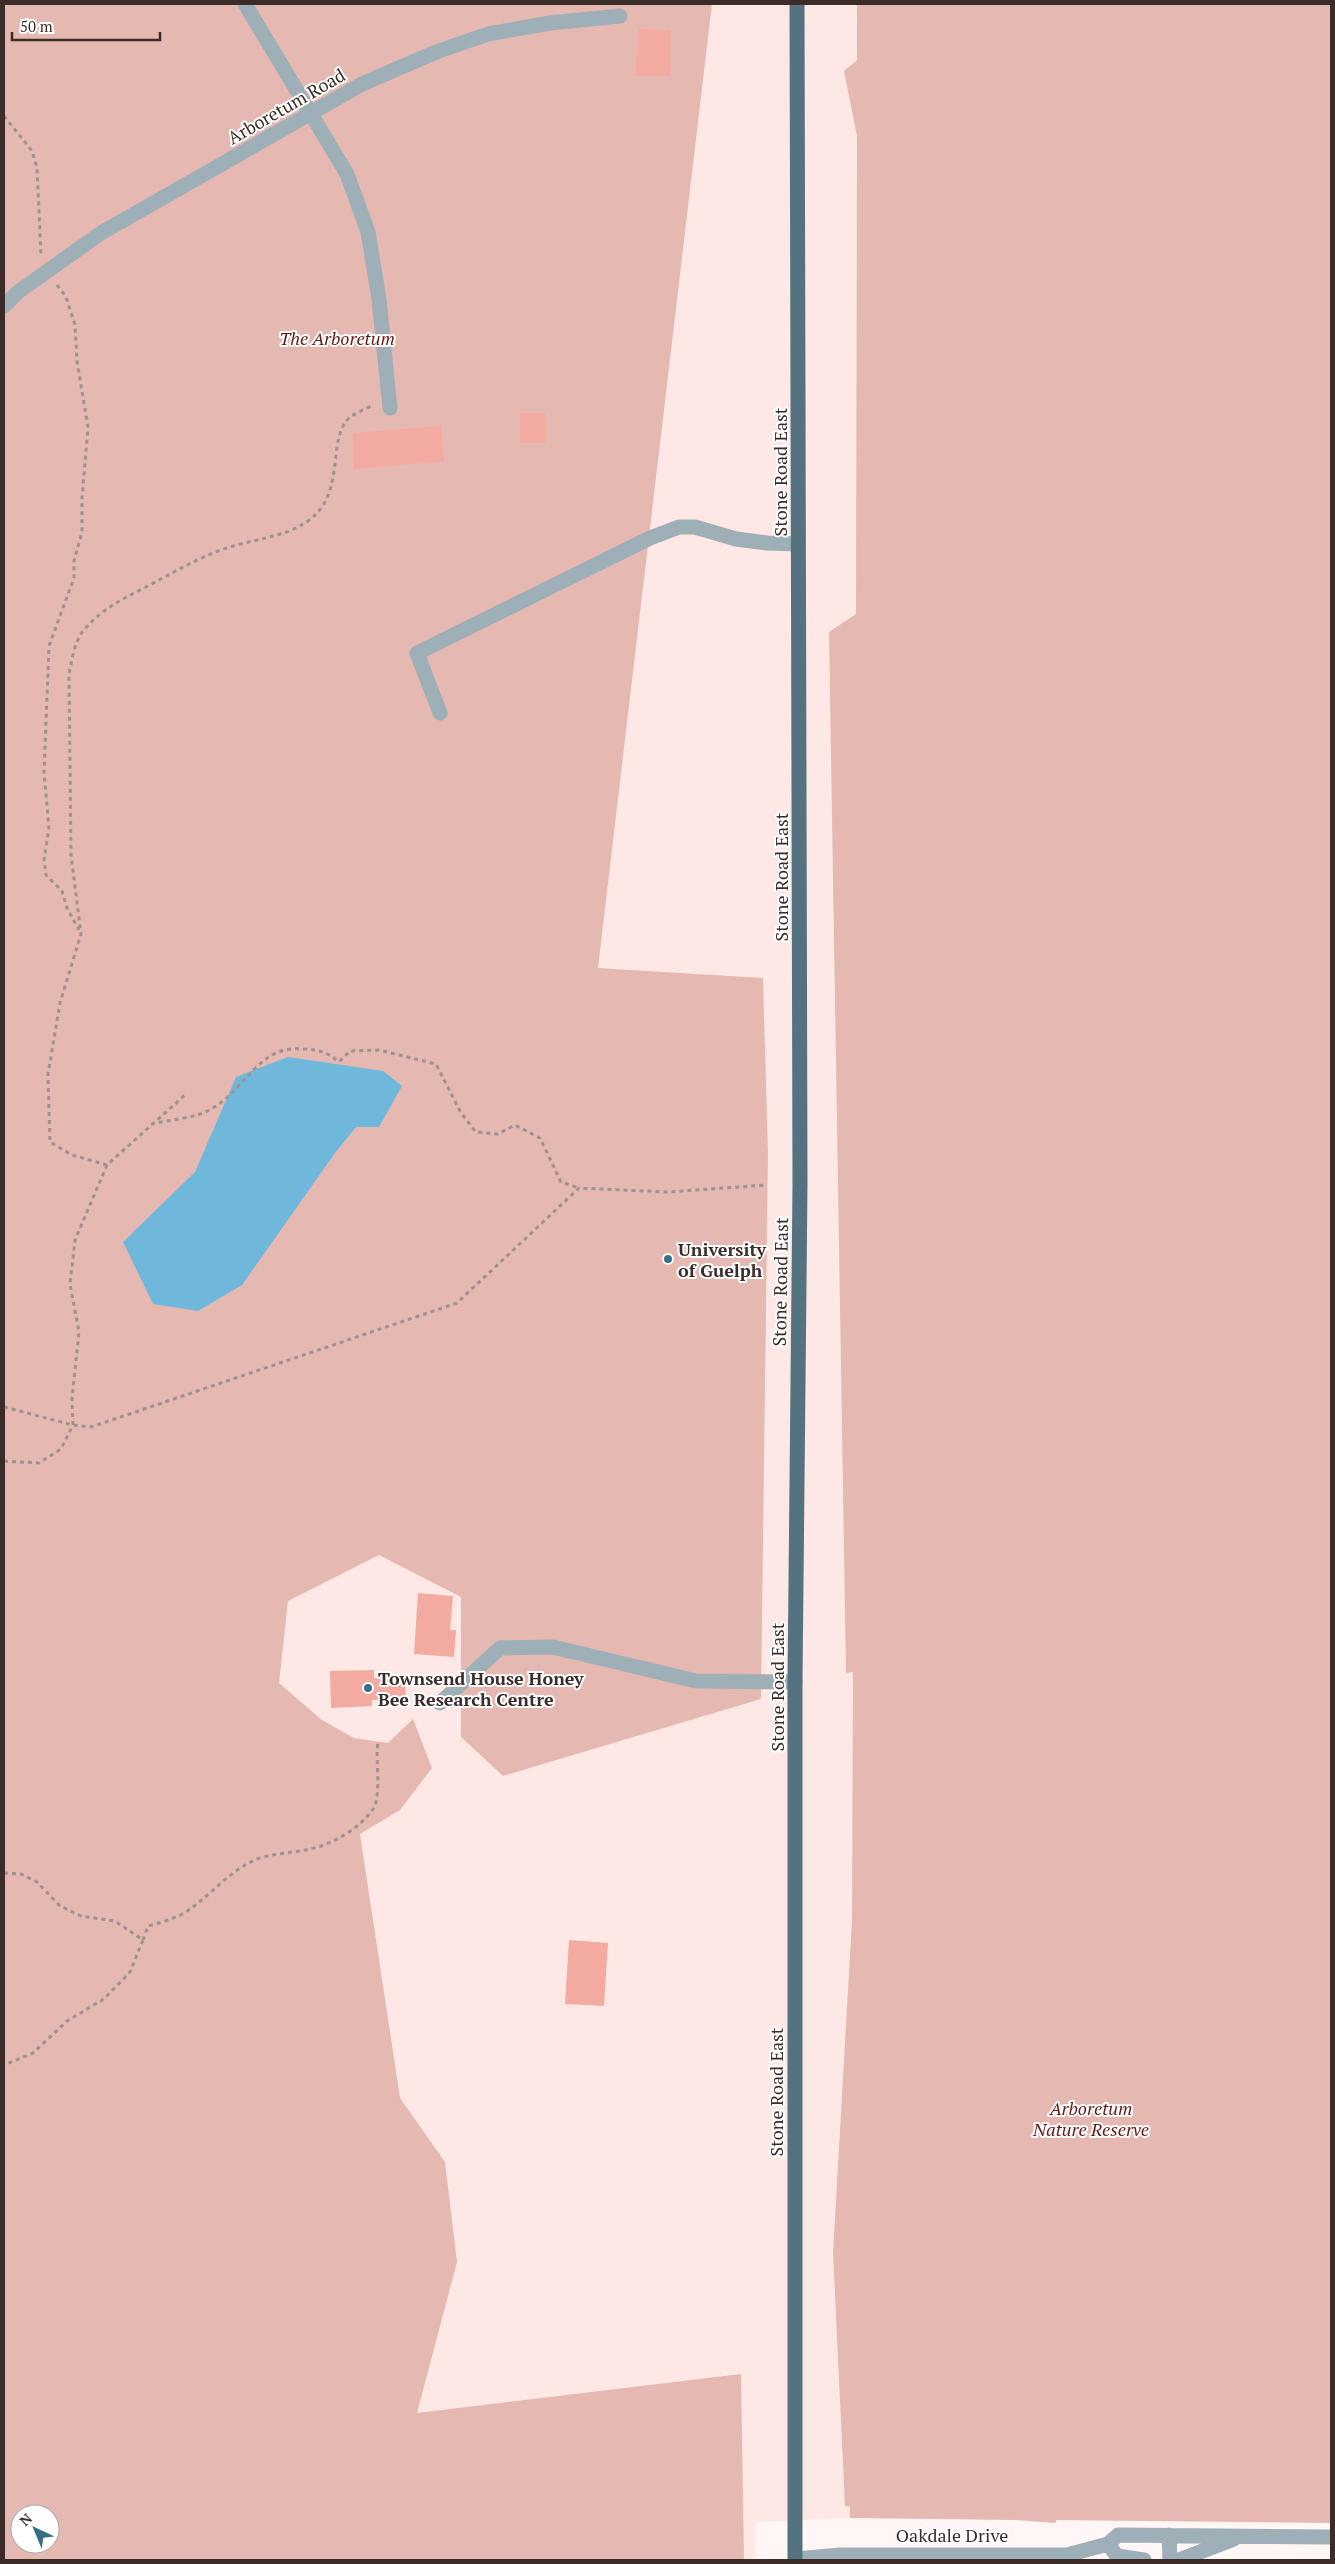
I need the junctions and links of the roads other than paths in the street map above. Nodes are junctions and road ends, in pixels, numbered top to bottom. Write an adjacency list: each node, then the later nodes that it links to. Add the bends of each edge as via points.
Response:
1 (245, 4): 4 (street)
2 (797, 4): 7 (main road, Stone Road East)
3 (620, 16): 4 (street, Arboretum Road, via 550,23 488,34 362,84)
4 (309, 113): 5 (street, Arboretum Road, via 101,234 48,270); 6 (street, via 347,174 368,232 380,299)
5 (4, 306)
6 (389, 402)
7 (798, 544): 8 (street, via 736,539 695,527 679,527 650,538 417,654); 9 (main road, Stone Road East, via 800,1184)
8 (440, 713)
9 (795, 1682): 10 (street, via 696,1681 553,1647 500,1648); 16 (main road, Stone Road East)
10 (440, 1703)
11 (1169, 2535): 12 (street, Oakdale Drive); 14 (street, Oakdale Drive, via 1118,2535); 19 (street)
12 (1241, 2536): 13 (street, Oakdale Drive); 20 (street, Oakdale Drive)
13 (1331, 2538)
14 (1108, 2544): 15 (street, Oakdale Drive, via 1067,2555); 17 (street); 18 (street, via 1117,2556)
15 (1042, 2557): 16 (street, Oakdale Drive, via 841,2555)
16 (795, 2560)
17 (1108, 2560)
18 (1144, 2560)
19 (1170, 2560)
20 (1179, 2560)

